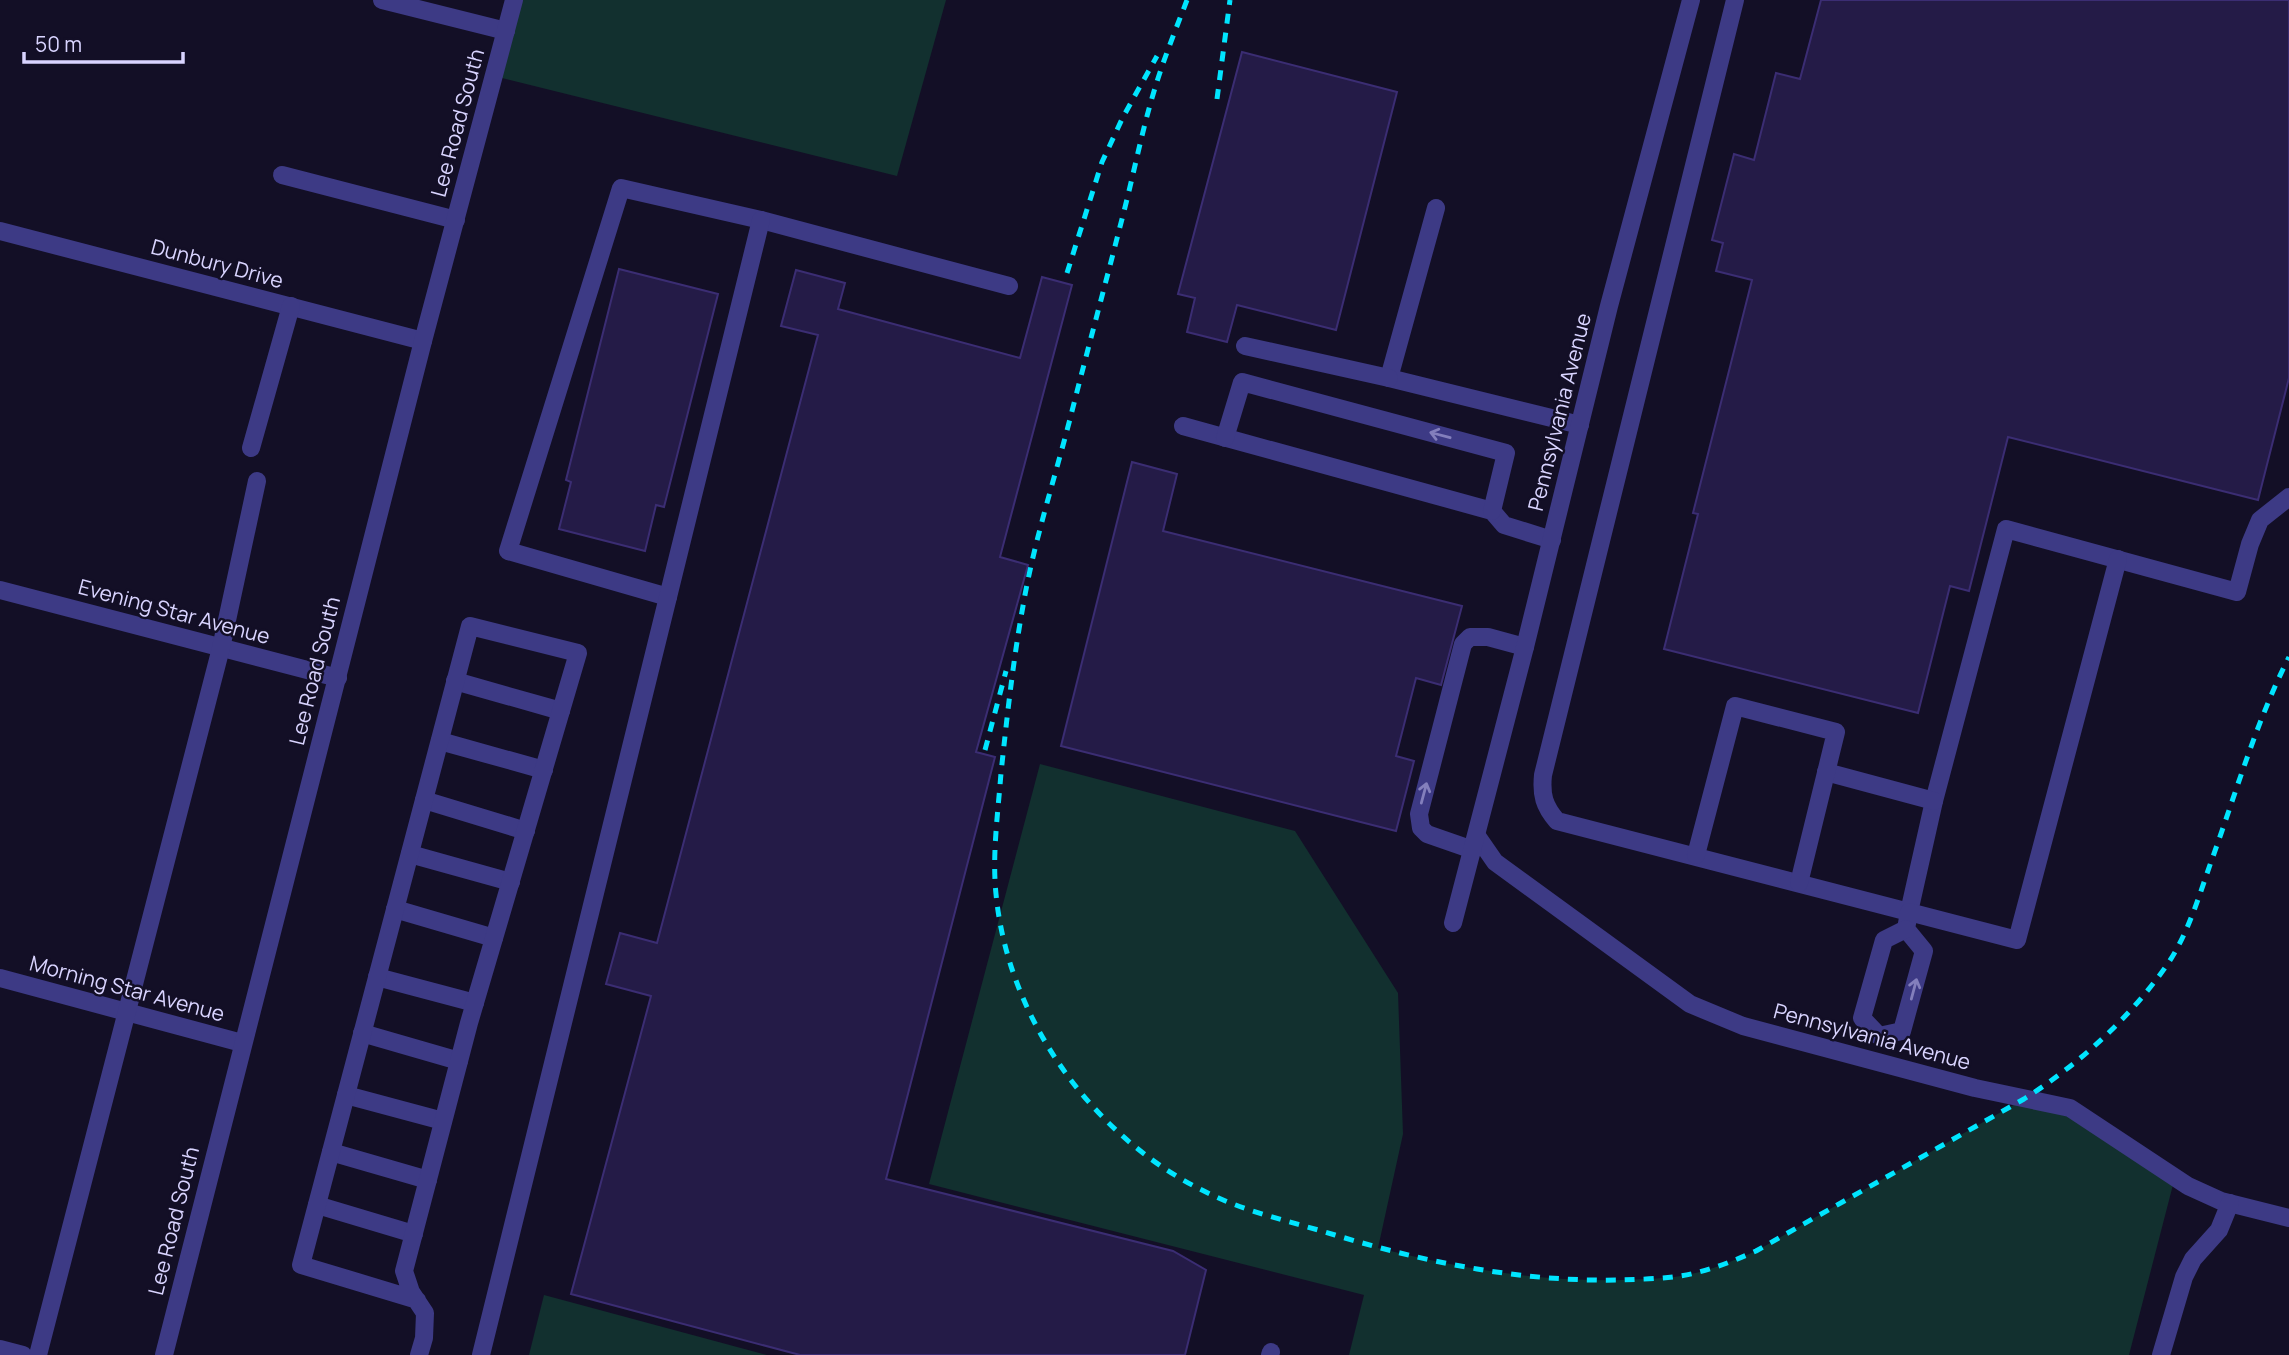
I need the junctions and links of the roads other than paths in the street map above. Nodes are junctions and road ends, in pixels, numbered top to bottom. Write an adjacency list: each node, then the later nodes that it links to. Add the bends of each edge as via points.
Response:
1 (382, 0): 5 (street)
2 (514, 0): 5 (street, Lee Road South)
3 (1691, 0): 16 (street, Pennsylvania Avenue)
4 (1735, 0): 40 (street, via 1541,792 1557,821)
5 (506, 31): 8 (street, Lee Road South)
6 (282, 175): 8 (street)
7 (1436, 208): 15 (street)
8 (456, 220): 13 (street, Lee Road South)
9 (761, 220): 11 (street); 26 (street); 26 (street, via 621,188 508,551)
10 (0, 231): 12 (street, Dunbury Drive)
11 (1009, 286)
12 (291, 306): 13 (street, Dunbury Drive); 19 (street)
13 (423, 341): 29 (street, Lee Road South)
14 (1245, 346): 15 (street)
15 (1390, 378): 16 (street)
16 (1580, 425): 23 (street, Pennsylvania Avenue)
17 (1183, 426): 18 (street)
18 (1225, 438): 22 (street); 22 (street, one-way to 18, via 1506,453 1242,382)
19 (251, 448)
20 (257, 481): 28 (street)
21 (2289, 497): 24 (street, via 2260,520 2237,592)
22 (1492, 512): 23 (street, via 1504,525)
23 (1552, 540): 27 (street, Pennsylvania Avenue)
24 (2118, 559): 36 (street, via 2006,529); 44 (street, via 2017,940)
25 (0, 590): 28 (street, Evening Star Avenue)
26 (668, 597): 70 (street)
27 (1525, 647): 38 (street, Pennsylvania Avenue); 38 (street, one-way to 27, via 1427,834 1419,814 1463,644 1470,636)
28 (221, 648): 29 (street, Evening Star Avenue); 50 (street)
29 (338, 678): 53 (street, Lee Road South)
30 (455, 681): 31 (street); 31 (street, via 470,626 578,653); 32 (street)
31 (561, 711): 33 (street)
32 (440, 741): 33 (street); 35 (street)
33 (544, 770): 37 (street)
34 (1826, 772): 36 (street); 40 (street, via 1836,732 1735,706); 42 (street)
35 (424, 800): 37 (street); 39 (street)
36 (1934, 801): 44 (street)
37 (526, 831): 41 (street)
38 (1475, 843): 45 (street, Pennsylvania Avenue); 54 (street, Pennsylvania Avenue, via 1689,1004 1743,1026)
39 (410, 854): 41 (street); 43 (street)
40 (1696, 855): 42 (street)
41 (511, 882): 46 (street)
42 (1799, 883): 44 (street)
43 (395, 909): 46 (street); 47 (street)
44 (1908, 920): 52 (street, via 1884,940 1862,1018); 52 (street, one-way to 44, via 1902,1031 1924,951)
45 (1453, 923)
46 (494, 938): 49 (street)
47 (377, 976): 49 (street); 51 (street)
48 (0, 978): 50 (street, Morning Star Avenue)
49 (475, 1003): 55 (street)
50 (127, 1012): 53 (street, Morning Star Avenue); 67 (street)
51 (362, 1033): 55 (street); 56 (street)
52 (1879, 1036): 54 (street)
53 (242, 1044): 68 (street, Lee Road South)
54 (1873, 1060): 60 (street, Pennsylvania Avenue, via 2070,1108 2188,1186)
55 (459, 1061): 57 (street)
56 (346, 1095): 57 (street); 58 (street)
57 (443, 1121): 59 (street)
58 (331, 1152): 59 (street); 61 (street)
59 (428, 1180): 63 (street)
60 (2230, 1203): 62 (street, Pennsylvania Avenue); 71 (street, via 2218,1230 2184,1277)
61 (317, 1205): 63 (street); 64 (street, via 301,1265)
62 (2289, 1218)
63 (414, 1234): 64 (street, via 404,1270)
64 (417, 1300): 69 (street, via 425,1313)
65 (0, 1349): 66 (street)
66 (23, 1355)
67 (38, 1355)
68 (164, 1355)
69 (419, 1355)
70 (481, 1355)
71 (2161, 1355)

